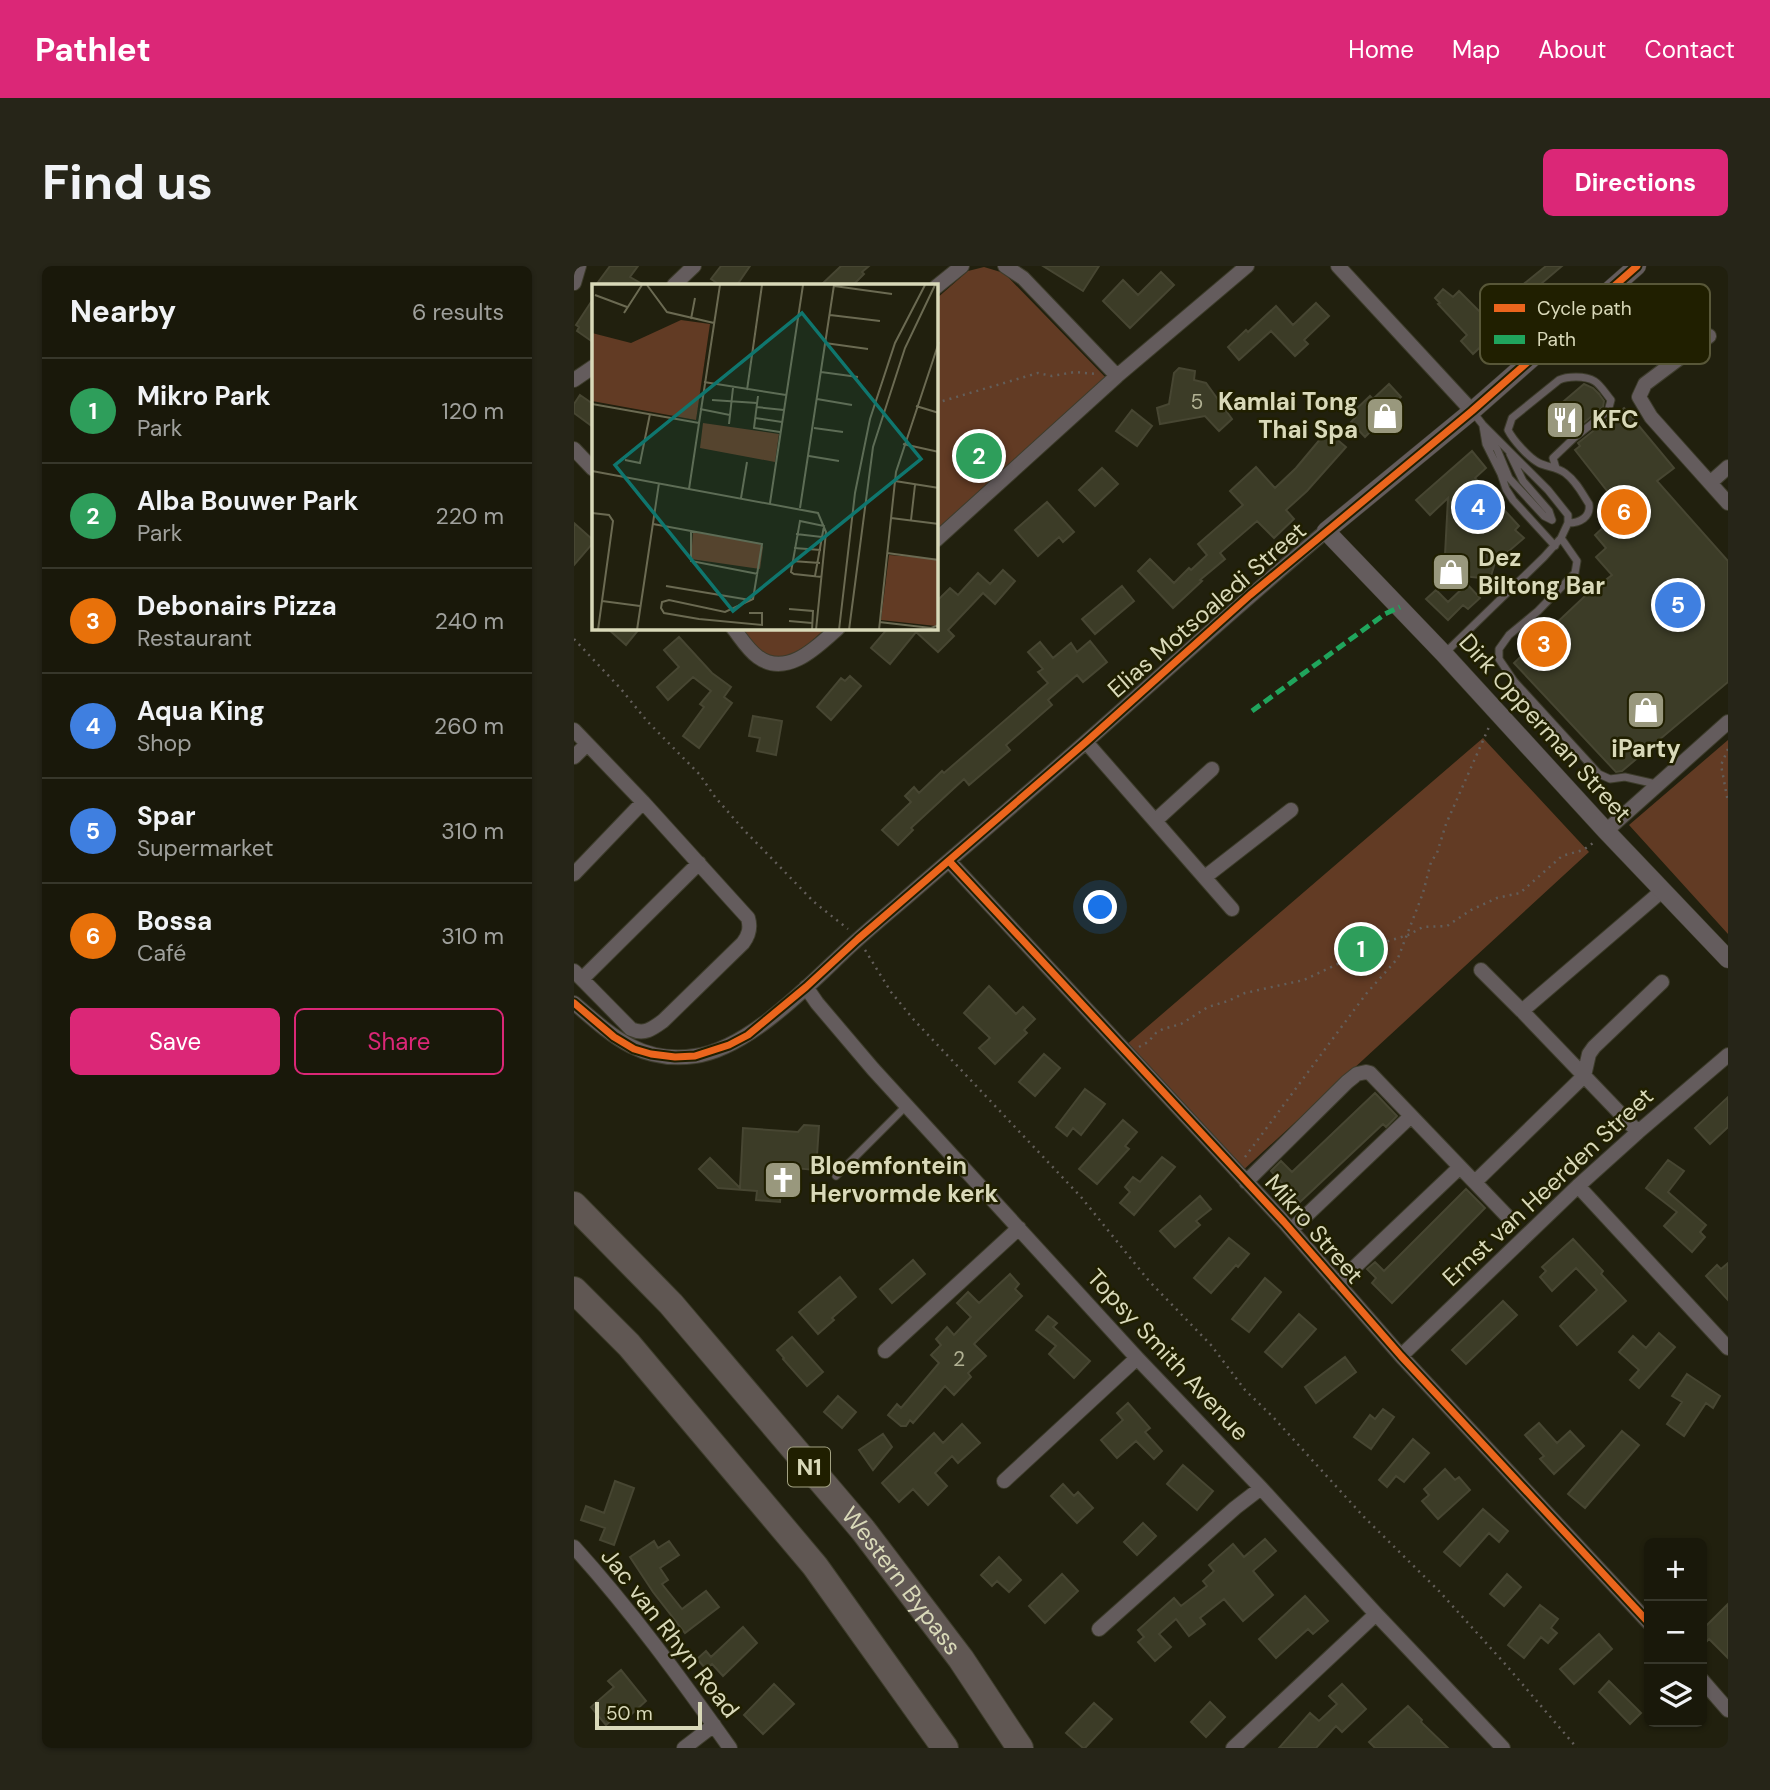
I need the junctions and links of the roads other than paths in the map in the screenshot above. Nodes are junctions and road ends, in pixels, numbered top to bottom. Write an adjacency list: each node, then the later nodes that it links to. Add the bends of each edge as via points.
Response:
1 (694, 266): 7 (street)
2 (962, 266): 9 (street)
3 (1005, 266): 13 (street, via 1023,278)
4 (1247, 266): 13 (street)
5 (1338, 266): 15 (street)
6 (1637, 266): 8 (street, Elias Motsoaledi Street)
7 (675, 284)
8 (1618, 284)
9 (938, 285)
10 (1534, 364): 15 (street, Elias Motsoaledi Street)
11 (1672, 364): 21 (street, via 1645,384 1639,397)
12 (592, 368): 14 (street)
13 (1117, 376): 25 (street)
14 (574, 380)
15 (1477, 418): 17 (lane); 17 (lane, via 1510,478 1552,520 1523,481); 24 (street, Elias Motsoaledi Street); 27 (lane, via 1506,489)
16 (574, 449): 19 (street)
17 (1508, 450): 23 (lane, via 1559,503)
18 (1728, 467): 21 (street)
19 (592, 468)
20 (1556, 468): 20 (lane, via 1534,460 1511,436 1509,426 1559,380 1590,377 1611,400 1611,406 1553,458); 23 (lane, via 1572,479 1590,504 1584,519)
21 (1710, 483): 22 (street)
22 (1728, 503)
23 (1568, 523): 26 (lane)
24 (1326, 531): 30 (street, Dirk Opperman Street); 33 (street, Elias Motsoaledi Street)
25 (938, 538)
26 (1561, 538): 27 (lane); 37 (lane, via 1577,561 1575,573 1509,635 1499,649 1499,659 1599,774)
27 (1555, 546): 30 (lane)
28 (735, 630): 29 (street, via 758,657 785,663 807,655)
29 (836, 630)
30 (1444, 654): 41 (street, Dirk Opperman Street)
31 (1728, 722): 37 (street)
32 (574, 730): 34 (street)
33 (1086, 742): 40 (street); 42 (street, Elias Motsoaledi Street)
34 (587, 744): 35 (street); 38 (street)
35 (574, 757)
36 (1212, 769): 40 (street)
37 (1656, 785): 41 (street)
38 (643, 802): 43 (street); 44 (street)
39 (1292, 810): 45 (street)
40 (1156, 820): 45 (street)
41 (1605, 831): 46 (street, Dirk Opperman Street)
42 (948, 861): 52 (street, Elias Motsoaledi Street); 62 (street, Mikro Street)
43 (699, 863): 50 (street); 50 (street, via 751,925 743,943 663,1021 650,1030 631,1029)
44 (574, 874)
45 (1205, 877): 47 (street)
46 (1663, 890): 48 (street, Dirk Opperman Street); 54 (street)
47 (1232, 909)
48 (1728, 959)
49 (1481, 970): 54 (street)
50 (578, 975)
51 (1662, 982): 56 (street, via 1594,1046)
52 (806, 987): 53 (street, Elias Motsoaledi Street, via 748,1035 695,1056 634,1049); 57 (street, Topsy Smith Avenue)
53 (574, 1003)
54 (1522, 1011): 56 (street)
55 (1728, 1055): 59 (street, Ernst van Heerden Street)
56 (1584, 1076): 59 (street); 63 (street)
57 (906, 1105): 61 (lane); 67 (street, Topsy Smith Avenue)
58 (1412, 1116): 60 (street); 62 (street, via 1370,1073 1362,1072); 68 (street)
59 (1638, 1132): 64 (street, Ernst van Heerden Street)
60 (1460, 1167): 63 (street); 69 (street)
61 (836, 1176)
62 (1246, 1182): 68 (street, Mikro Street)
63 (1475, 1182): 66 (street)
64 (1578, 1186): 71 (street); 73 (street, Ernst van Heerden Street)
65 (574, 1205): 88 (highway, Western Bypass / N1, via 671,1304 863,1530 961,1659)
66 (1507, 1216)
67 (1019, 1228): 72 (street); 74 (street, Topsy Smith Avenue)
68 (1291, 1230): 69 (street, Mikro Street)
69 (1337, 1284): 73 (street, Mikro Street)
70 (574, 1290): 87 (highway, N1, via 629,1345 815,1566)
71 (1728, 1348)
72 (884, 1351)
73 (1401, 1356): 79 (street, Mikro Street)
74 (1137, 1358): 75 (street); 76 (street, Topsy Smith Avenue)
75 (1004, 1481)
76 (1261, 1488): 78 (street, Topsy Smith Avenue); 80 (street)
77 (574, 1547): 83 (street, Jac van Rhyn Road, via 659,1650)
78 (1376, 1614): 84 (street, Topsy Smith Avenue); 89 (street)
79 (1644, 1618)
80 (1099, 1629)
81 (1707, 1686): 82 (street)
82 (1728, 1710)
83 (713, 1725): 85 (street); 86 (street, Jac van Rhyn Road)
84 (1496, 1746)
85 (684, 1748)
86 (730, 1748)
87 (945, 1748)
88 (1020, 1748)
89 (1233, 1748)

